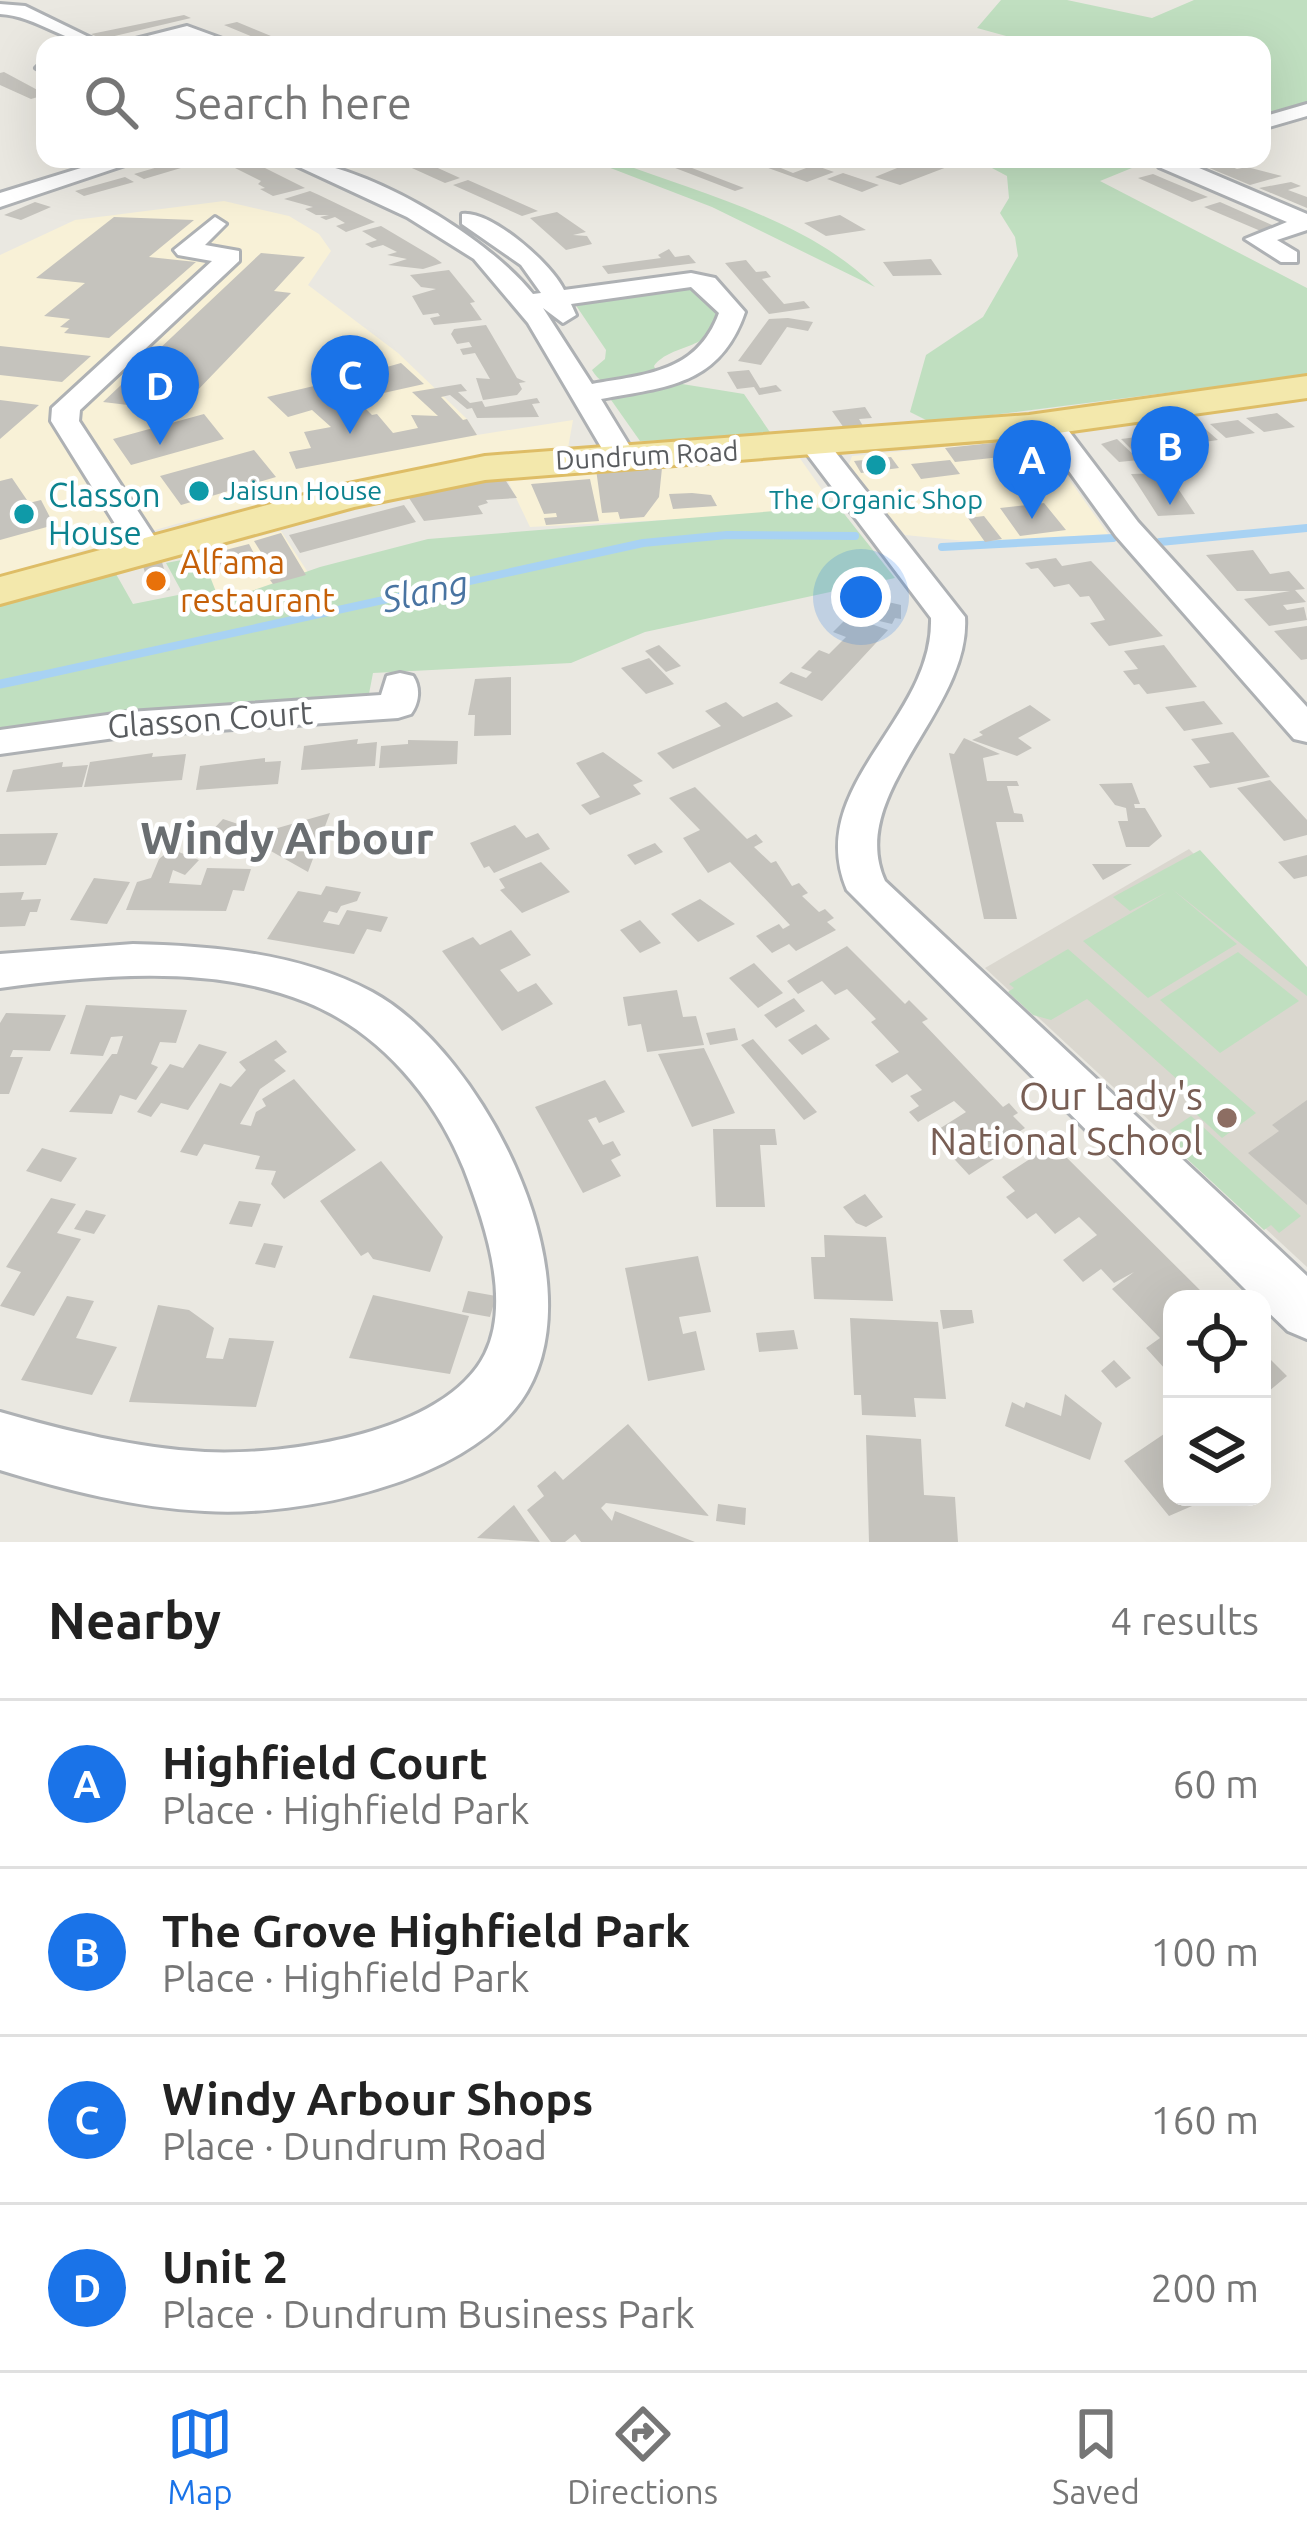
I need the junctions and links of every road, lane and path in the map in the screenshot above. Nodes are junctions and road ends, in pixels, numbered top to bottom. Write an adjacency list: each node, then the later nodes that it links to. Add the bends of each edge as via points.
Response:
1 (0, 9): 2 (street)
2 (76, 36)
3 (164, 36): 4 (street)
4 (202, 36)
5 (1307, 110): 6 (street)
6 (1271, 121)
7 (1271, 122): 8 (street)
8 (1307, 131)
9 (102, 168): 13 (street)
10 (312, 168): 17 (street)
11 (359, 168): 14 (street)
12 (1178, 168): 15 (street)
13 (0, 200)
14 (469, 219): 17 (street); 19 (street, via 525,255)
15 (1307, 223): 18 (street, via 1257,239)
16 (214, 224): 27 (street, via 186,250 230,256 64,416)
17 (440, 228): 20 (street, via 487,259)
18 (1289, 257)
19 (552, 298): 20 (street); 21 (street, via 584,348); 23 (street, via 692,280 706,283 732,312 682,376)
20 (524, 302): 21 (street)
21 (560, 358): 23 (street)
22 (1307, 387): 24 (main road, Dundrum Road)
23 (583, 394): 26 (street)
24 (1049, 424): 25 (main road, Dundrum Road); 30 (street, via 1127,529)
25 (816, 446): 26 (main road, Dundrum Road); 33 (street, via 947,616 950,640 944,665 857,820 857,866 877,901)
26 (622, 458): 27 (main road, Dundrum Road, via 415,482)
27 (148, 551): 28 (main road, Dundrum Road)
28 (0, 591)
29 (400, 683): 31 (street, Glasson Court, via 398,706 129,724)
30 (1307, 730)
31 (0, 742)
32 (0, 970): 34 (street, via 104,960 191,964 301,984 358,1006 433,1073 468,1125 506,1215 522,1314 514,1362 471,1418 371,1461 232,1482)
33 (1307, 1313)
34 (0, 1442)

